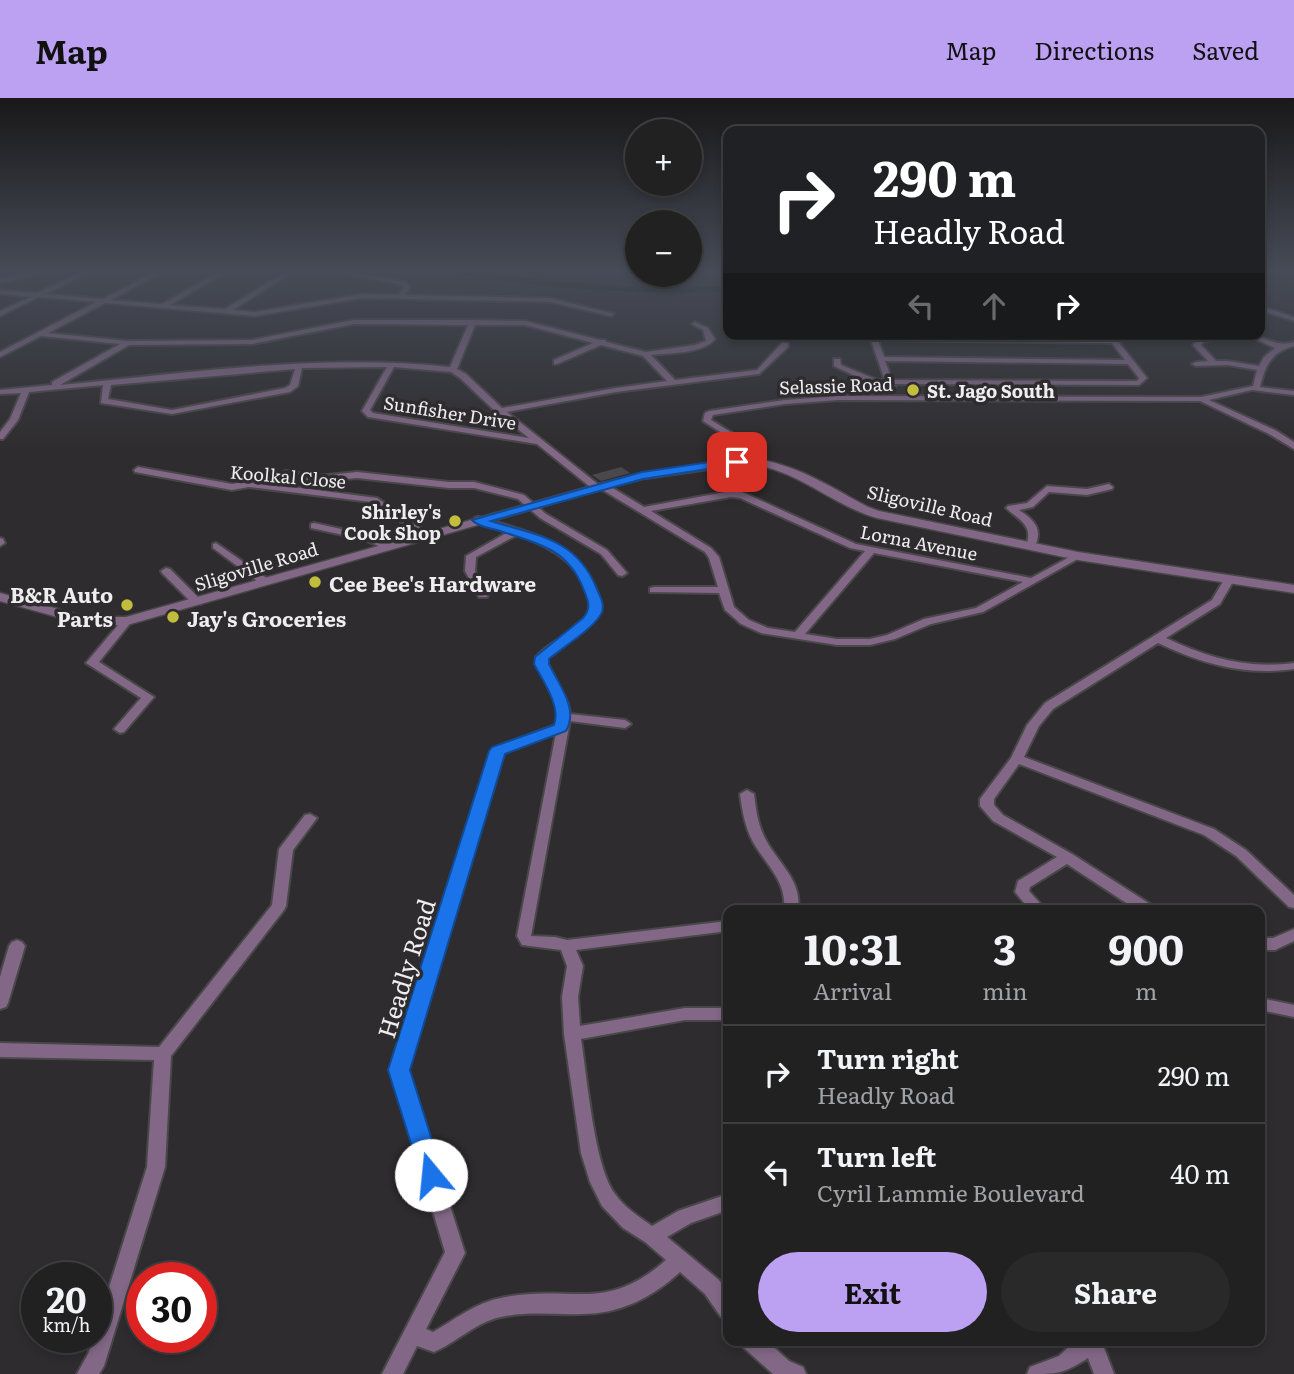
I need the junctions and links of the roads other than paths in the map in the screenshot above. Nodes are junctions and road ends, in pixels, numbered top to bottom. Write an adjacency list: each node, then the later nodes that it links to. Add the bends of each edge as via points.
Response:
1 (44, 332): 6 (street)
2 (305, 332): 13 (street, via 252,342)
3 (469, 332): 29 (street)
4 (562, 332): 12 (street)
5 (708, 332): 17 (street, via 709,342 696,347)
6 (40, 334): 7 (street); 18 (street)
7 (52, 335): 13 (street); 24 (street)
8 (874, 340): 19 (street)
9 (1113, 340): 22 (street)
10 (1200, 340): 23 (street, via 1197,345)
11 (1262, 340): 16 (street)
12 (603, 341): 17 (street); 21 (street)
13 (128, 343): 33 (street)
14 (1294, 344): 16 (street)
15 (785, 345): 31 (street, via 759,372)
16 (1279, 347): 28 (street, via 1265,358)
17 (646, 354): 31 (street)
18 (0, 355)
19 (881, 359): 22 (street); 32 (street)
20 (837, 361): 32 (street, via 838,366 873,381)
21 (557, 362)
22 (1130, 362): 32 (street, via 1143,378 1139,383)
23 (1213, 362): 25 (street); 28 (street)
24 (0, 364)
25 (1196, 364)
26 (299, 366): 27 (street); 30 (street); 30 (street, via 294,386 287,390 172,412 104,401)
27 (391, 366): 29 (street); 42 (street, Sunfisher Drive, via 366,411 371,415)
28 (1263, 369): 34 (street)
29 (453, 370): 40 (street)
30 (108, 382): 33 (street)
31 (672, 382): 40 (street)
32 (890, 383): 38 (street)
33 (49, 388): 35 (street)
34 (1256, 388): 37 (street, Selassie Road); 39 (street, Selassie Road)
35 (25, 391): 36 (street); 41 (street, via 14,421)
36 (0, 392)
37 (1294, 393)
38 (894, 398): 39 (street, Selassie Road); 44 (street, Selassie Road, via 785,402 709,413 707,421 757,452)
39 (1201, 399): 43 (street)
40 (500, 411): 42 (street)
41 (0, 437)
42 (540, 443): 47 (street)
43 (1294, 446)
44 (756, 461): 47 (street, Sligoville Road, via 671,471); 57 (street, Sligoville Road, via 785,468 870,512)
45 (138, 470): 54 (street, Koolkal Close, via 232,487 249,484 374,500)
46 (286, 474): 49 (street, via 474,485 521,497)
47 (600, 487): 49 (street, Sligoville Road); 50 (street)
48 (1109, 487): 57 (street, via 1087,492 1047,489 1030,505 1010,508 1030,522)
49 (530, 506): 51 (street, Sligoville Road); 61 (street, via 604,552)
50 (642, 510): 58 (street, Lorna Avenue, via 742,495 839,541); 67 (street, via 708,550)
51 (478, 520): 53 (street); 54 (street, Sligoville Road)
52 (314, 526): 55 (street)
53 (514, 533): 68 (street, via 471,556 470,571); 75 (street, via 567,552 596,604 588,621 542,657 562,704)
54 (425, 534): 55 (street, Sligoville Road)
55 (386, 545): 63 (street, Sligoville Road)
56 (216, 546): 63 (street)
57 (1031, 546): 59 (street, Sligoville Road)
58 (872, 551): 64 (street, Lorna Avenue); 72 (street)
59 (1078, 556): 62 (street, Sligoville Road); 64 (street)
60 (166, 571): 70 (street)
61 (622, 573)
62 (1229, 580): 65 (street, Sligoville Road); 73 (street, via 1216,602)
63 (264, 581): 70 (street, Sligoville Road)
64 (1032, 581): 72 (street, via 979,610 928,621 891,638 836,642)
65 (1294, 589)
66 (654, 590): 67 (street)
67 (722, 590): 72 (street, via 729,608 745,622)
68 (483, 595)
69 (0, 597): 71 (street, Sligoville Road, via 86,621)
70 (197, 602): 71 (street, Sligoville Road)
71 (127, 621): 77 (street, via 92,663 148,697)
72 (797, 637)
73 (1159, 639): 74 (street, via 1219,664 1250,670); 78 (street, via 1049,706 1033,725)
74 (1294, 666)
75 (563, 722): 76 (street); 90 (street, via 524,936 527,941); 102 (street, Headly Road, via 498,751 399,1070 455,1254)
76 (625, 724)
77 (120, 729)
78 (1017, 759): 81 (street, via 991,792 987,806 998,818); 82 (street, via 1209,832 1241,853)
79 (747, 794): 83 (street, via 750,818 789,884)
80 (310, 818): 97 (street, via 286,849 279,906)
81 (1067, 857): 84 (street, via 1023,885 1021,892); 85 (street)
82 (1294, 903)
83 (792, 905)
84 (1034, 905)
85 (1140, 905)
86 (723, 927): 90 (street)
87 (1294, 934): 88 (street)
88 (1265, 944)
89 (17, 946): 91 (street)
90 (567, 946): 95 (street, via 575,966 570,997)
91 (0, 1003)
92 (1265, 1005): 93 (street)
93 (1294, 1011)
94 (723, 1014): 95 (street, via 685,1014)
95 (572, 1034): 99 (street, via 590,1153 599,1182 608,1200)
96 (0, 1050): 97 (street)
97 (163, 1054): 106 (street, via 156,1167 97,1359)
98 (723, 1204): 99 (street, via 685,1217)
99 (652, 1236): 100 (street)
100 (680, 1258): 101 (street); 102 (street, via 643,1289 599,1304 523,1304 484,1312 434,1342)
101 (723, 1303)
102 (413, 1335): 107 (street, Headly Road)
103 (757, 1346): 108 (street)
104 (1085, 1346): 109 (street, via 1065,1364)
105 (1093, 1346): 110 (street)
106 (88, 1374)
107 (392, 1374)
108 (796, 1374)
109 (1037, 1374)
110 (1104, 1374)

